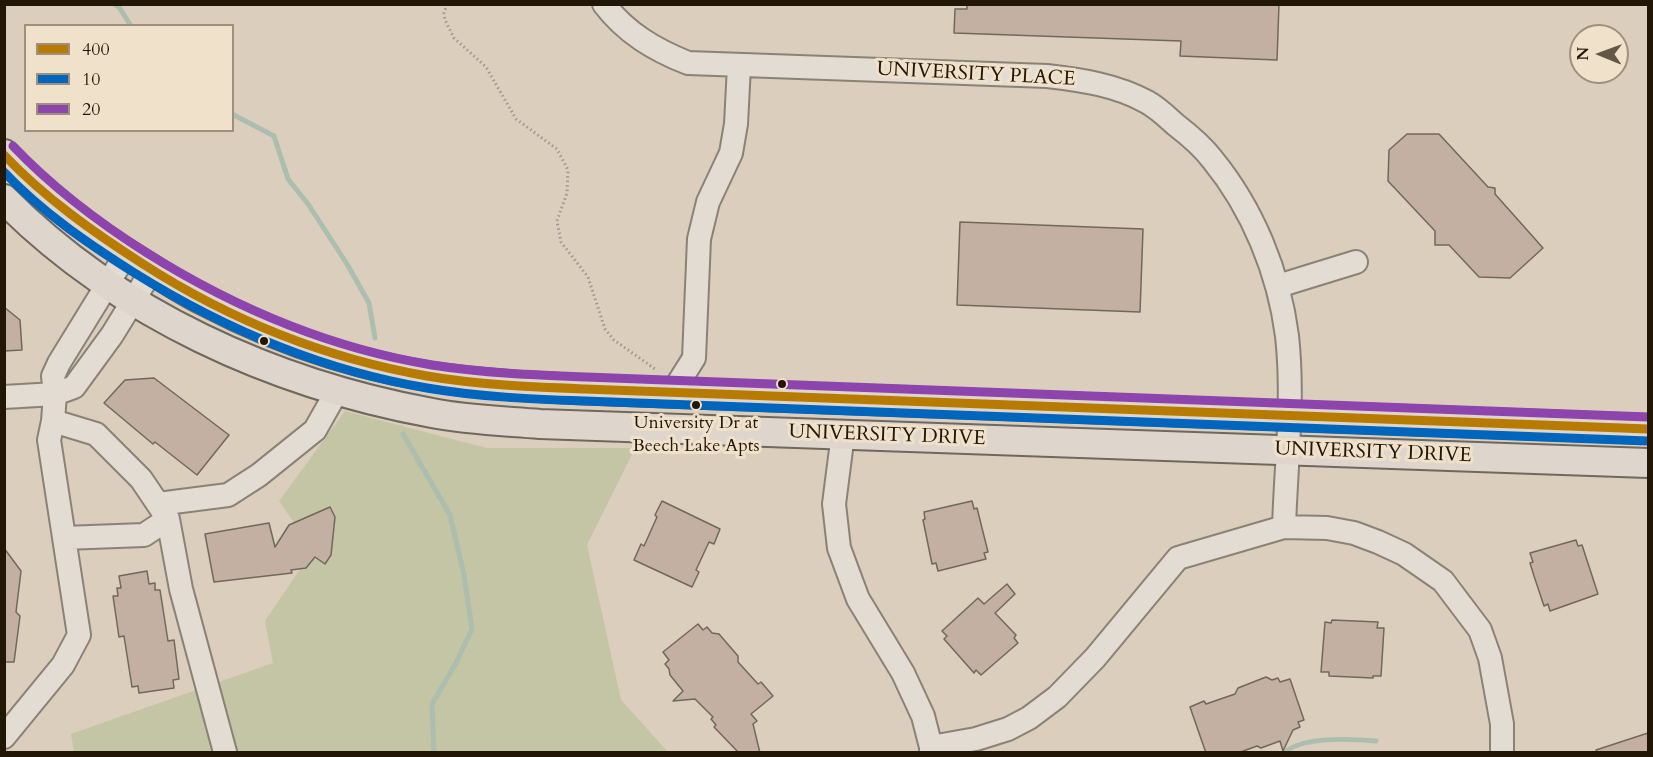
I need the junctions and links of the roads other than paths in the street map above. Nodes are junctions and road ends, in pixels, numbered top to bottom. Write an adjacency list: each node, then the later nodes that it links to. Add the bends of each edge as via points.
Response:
1 (604, 4): 2 (street, UNIVERSITY PLACE, via 638,38 666,54 688,63)
2 (739, 66): 9 (street, UNIVERSITY PLACE, via 1004,74 1113,87 1148,102 1212,158 1246,210); 11 (street, via 731,153 708,202 699,240)
3 (4, 154): 5 (main road, UNIVERSITY DRIVE, via 48,195)
4 (4, 199): 8 (main road, UNIVERSITY DRIVE, via 73,260)
5 (126, 254): 7 (main road, UNIVERSITY DRIVE); 8 (street)
6 (1356, 262): 9 (street)
7 (152, 270): 10 (street); 12 (main road, UNIVERSITY DRIVE, via 257,326 364,363 463,381)
8 (109, 284): 10 (main road, UNIVERSITY DRIVE); 14 (street, via 59,363 53,376)
9 (1278, 286): 17 (street, UNIVERSITY PLACE, via 1287,339)
10 (134, 300): 13 (main road, UNIVERSITY DRIVE, via 254,363); 14 (street, via 74,387)
11 (694, 358): 12 (street); 15 (street)
12 (665, 383): 15 (main road, UNIVERSITY DRIVE)
13 (337, 391): 20 (main road, UNIVERSITY DRIVE, via 432,413 540,424); 23 (street, via 315,430 260,475 228,495)
14 (54, 394): 16 (street); 18 (street)
15 (714, 395): 17 (main road, UNIVERSITY DRIVE)
16 (4, 397)
17 (1288, 415): 19 (main road, UNIVERSITY DRIVE); 21 (street, UNIVERSITY PLACE)
18 (53, 421): 23 (street, via 96,434 141,479); 25 (street, via 49,440)
19 (1648, 429)
20 (843, 434): 21 (main road, UNIVERSITY DRIVE); 27 (street, via 834,504 838,548 858,599 903,673 922,716)
21 (1287, 451): 22 (main road, UNIVERSITY DRIVE); 24 (street, UNIVERSITY PLACE)
22 (1648, 463)
23 (163, 511): 25 (street, via 144,535); 28 (street)
24 (1284, 527): 27 (street, via 1178,558 1095,658 1057,697 1008,729); 29 (street, via 1354,533 1404,554 1443,581 1480,630 1490,657 1502,724)
25 (64, 538): 26 (street, via 79,635 63,665)
26 (4, 737)
27 (931, 750)
28 (225, 753)
29 (1502, 753)

